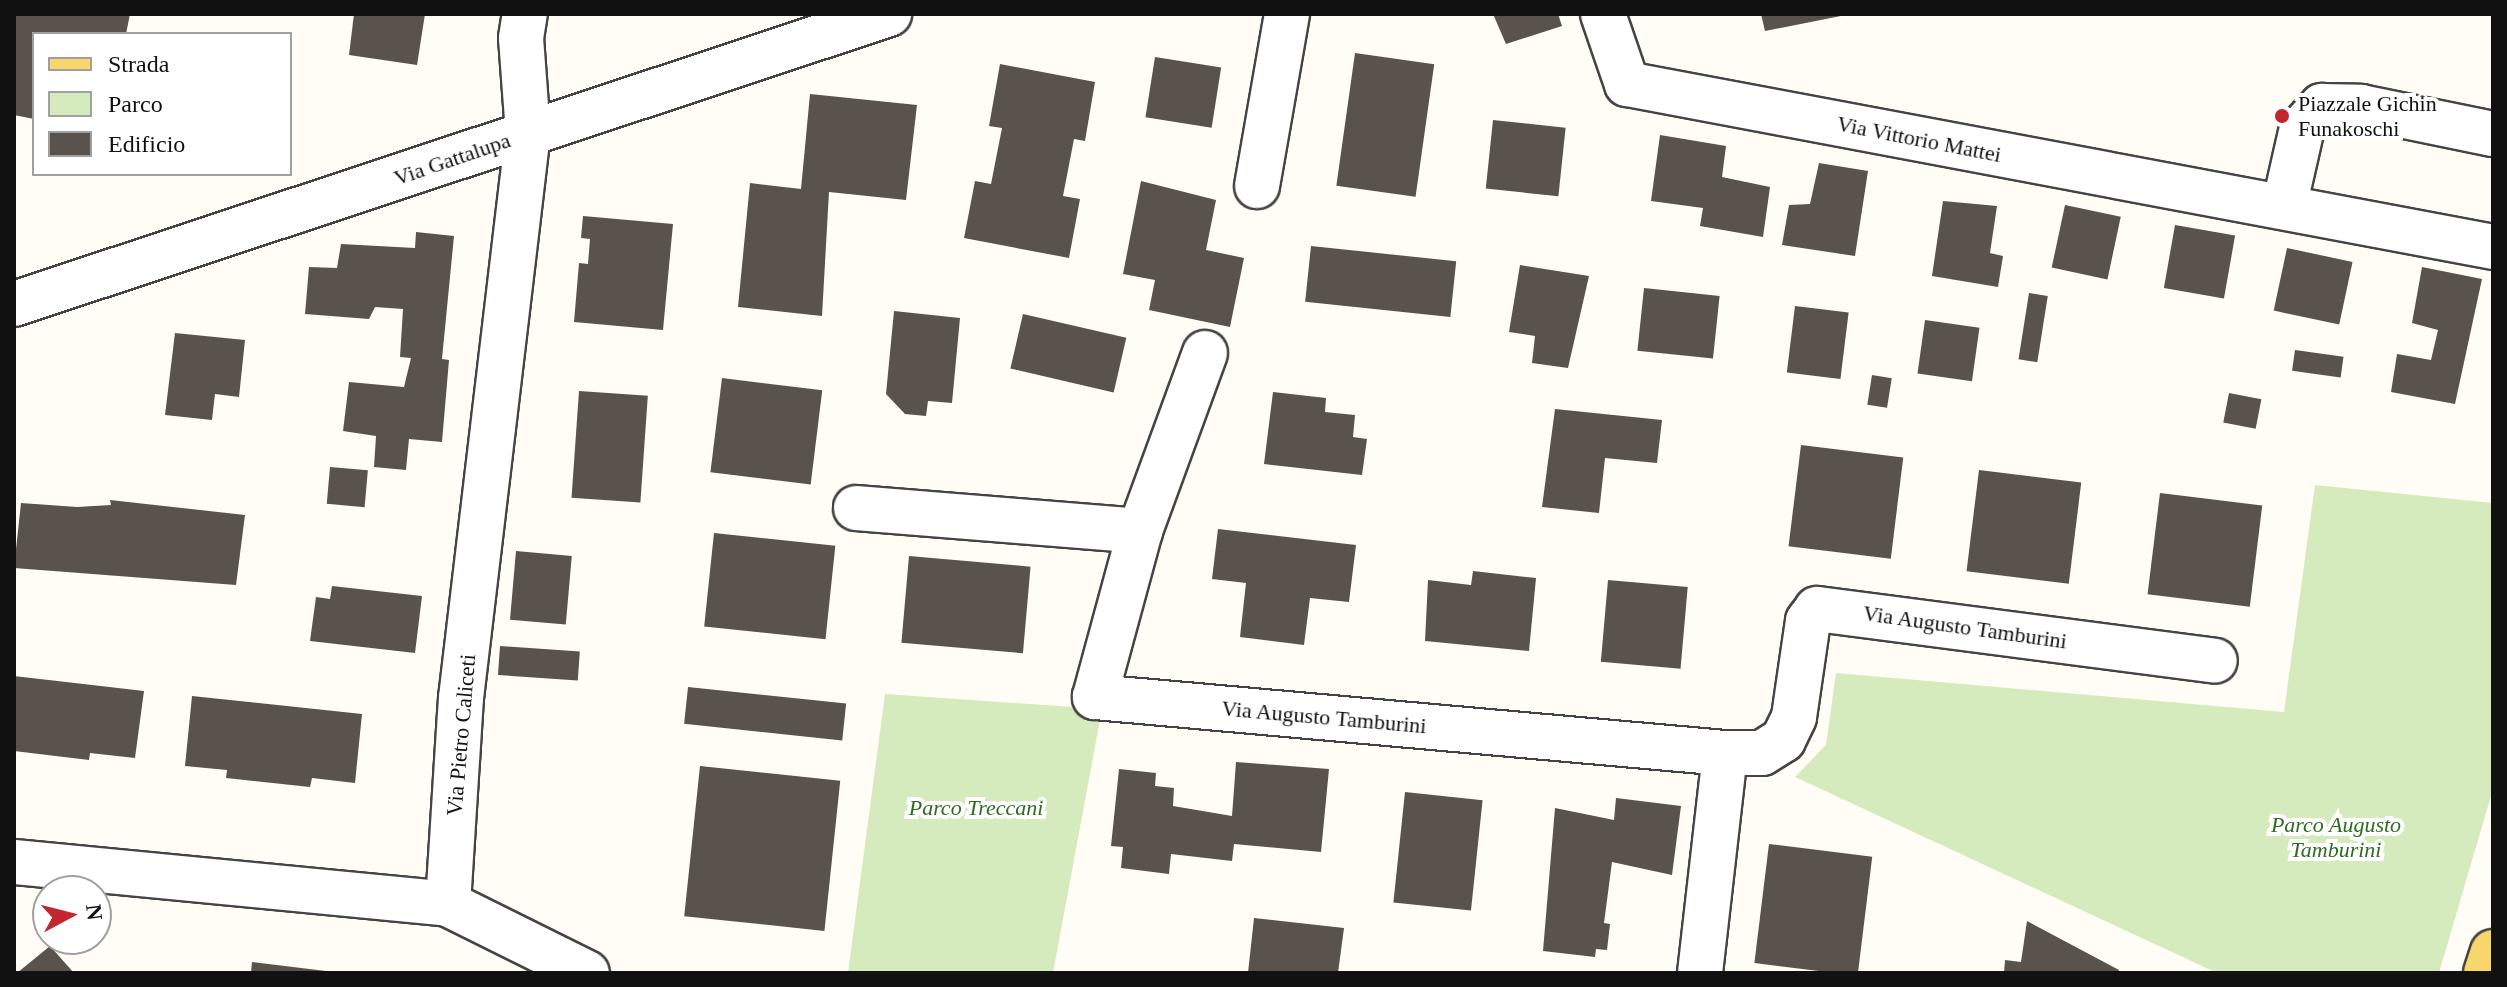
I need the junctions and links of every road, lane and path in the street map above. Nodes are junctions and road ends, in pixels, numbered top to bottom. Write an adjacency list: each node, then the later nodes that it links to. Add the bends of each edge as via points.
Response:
1 (525, 14): 5 (street, Via Pietro Caliceti, via 521,38)
2 (889, 14): 5 (street, Via Gattalupa)
3 (1287, 14): 7 (street)
4 (1603, 14): 8 (street, Via Vittorio Mattei, via 1627,84)
5 (528, 133): 10 (street, Via Gattalupa); 17 (street, Via Pietro Caliceti, via 461,698)
6 (2491, 134): 8 (street, via 2361,107 2322,106 2302,128)
7 (1257, 186)
8 (2284, 207): 9 (street, Via Vittorio Mattei)
9 (2493, 247)
10 (14, 304)
11 (1205, 353): 13 (street, Via Augusto Tamburini)
12 (856, 508): 13 (street)
13 (1140, 531): 15 (street, Via Augusto Tamburini, via 1095,697)
14 (2215, 661): 15 (street, Via Augusto Tamburini, via 1817,609 1808,621 1794,717 1783,740 1762,753)
15 (1725, 753): 20 (street)
16 (14, 862): 17 (street)
17 (448, 904): 19 (street)
18 (2493, 952): 21 (main road)
19 (587, 973)
20 (1700, 973)
21 (2486, 973)

